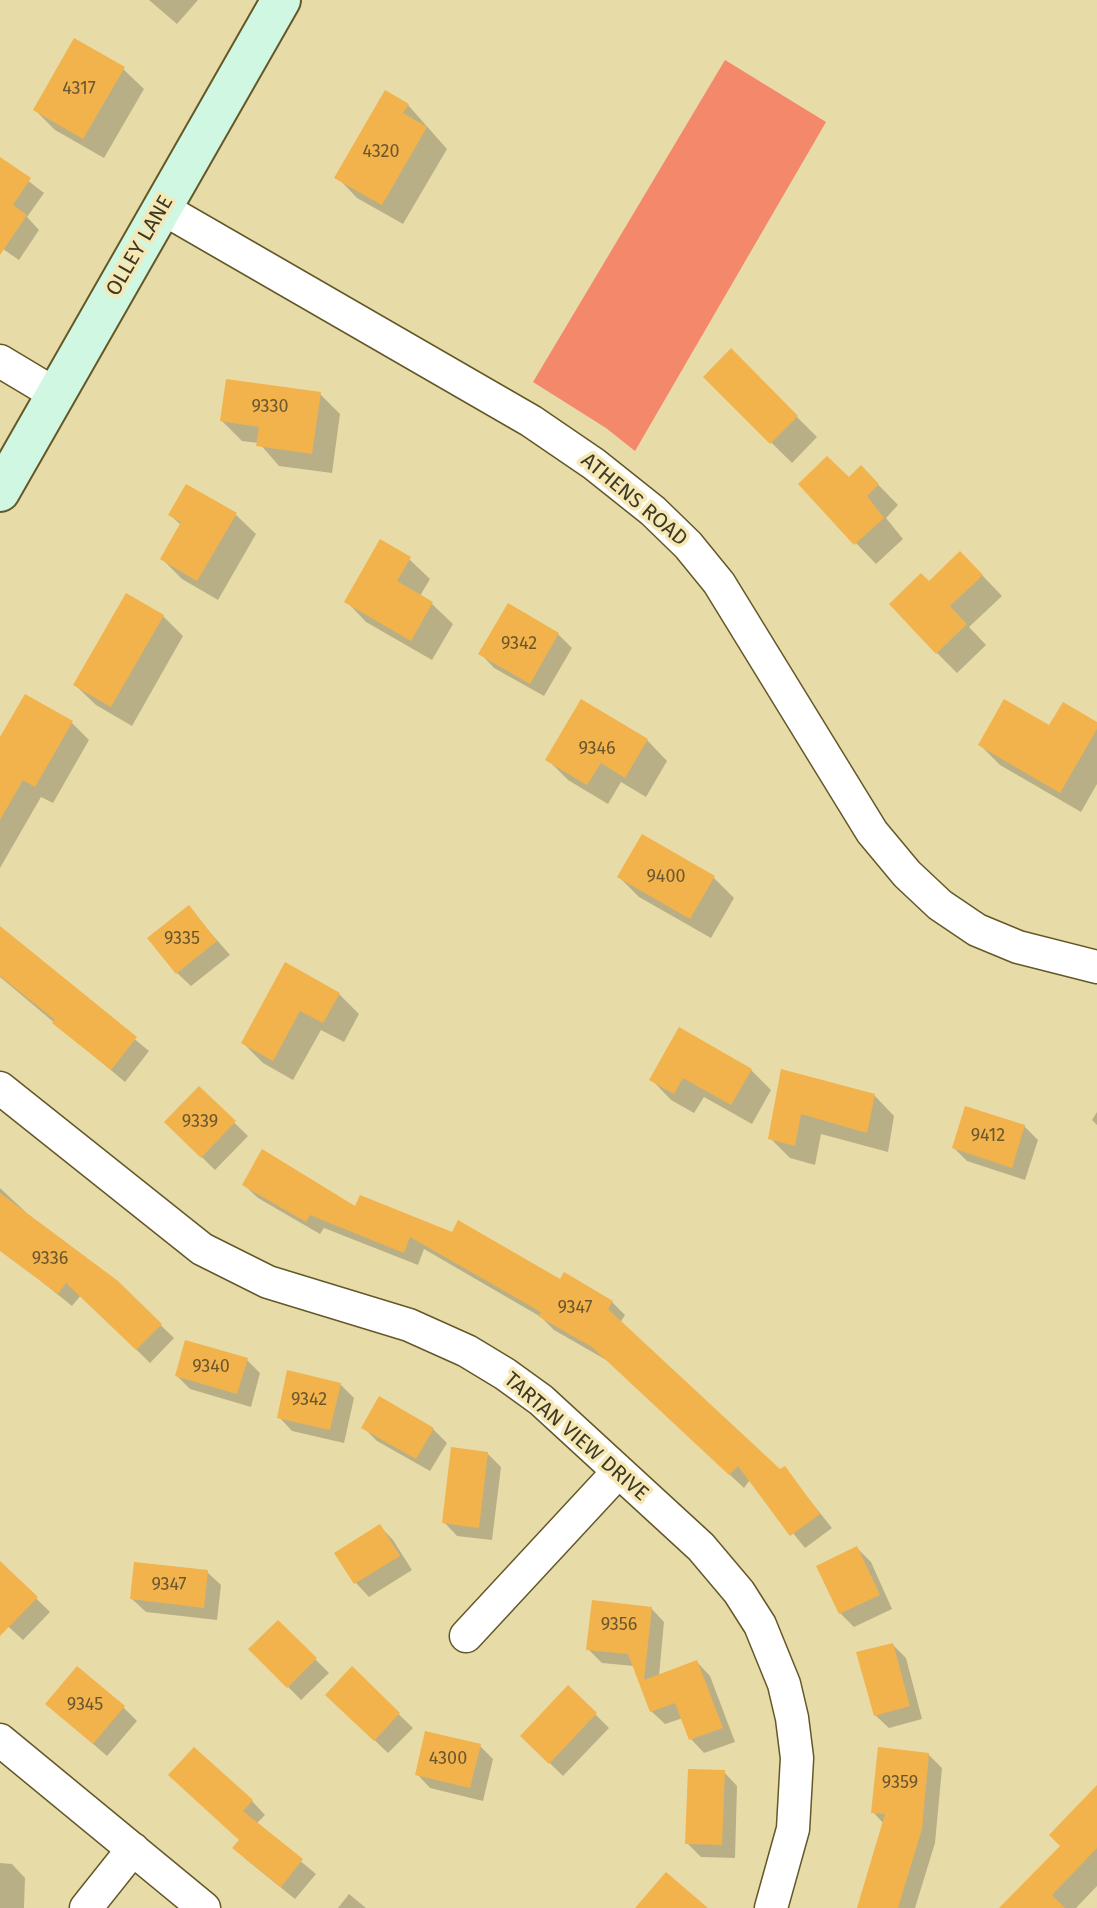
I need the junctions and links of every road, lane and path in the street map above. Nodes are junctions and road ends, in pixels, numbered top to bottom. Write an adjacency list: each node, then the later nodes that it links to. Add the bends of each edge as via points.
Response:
1 (281, 0): 2 (main road, OLLEY LANE)
2 (162, 208): 4 (main road, OLLEY LANE); 6 (street, ATHENS ROAD, via 531,421 653,511 719,583 872,832 907,874 940,905 977,930 1018,947)
3 (0, 361): 4 (street)
4 (55, 394): 5 (main road, OLLEY LANE)
5 (0, 492)
6 (1097, 967)
7 (0, 1088): 8 (street, TARTAN VIEW DRIVE, via 202,1250 268,1282 409,1325 467,1351 541,1400)
8 (618, 1472): 9 (street); 14 (street, TARTAN VIEW DRIVE, via 701,1547 739,1592 773,1651 792,1717 797,1794 785,1869)
9 (466, 1636)
10 (0, 1740): 11 (street)
11 (133, 1849): 12 (street); 13 (street)
12 (86, 1908)
13 (204, 1908)
14 (771, 1908)

